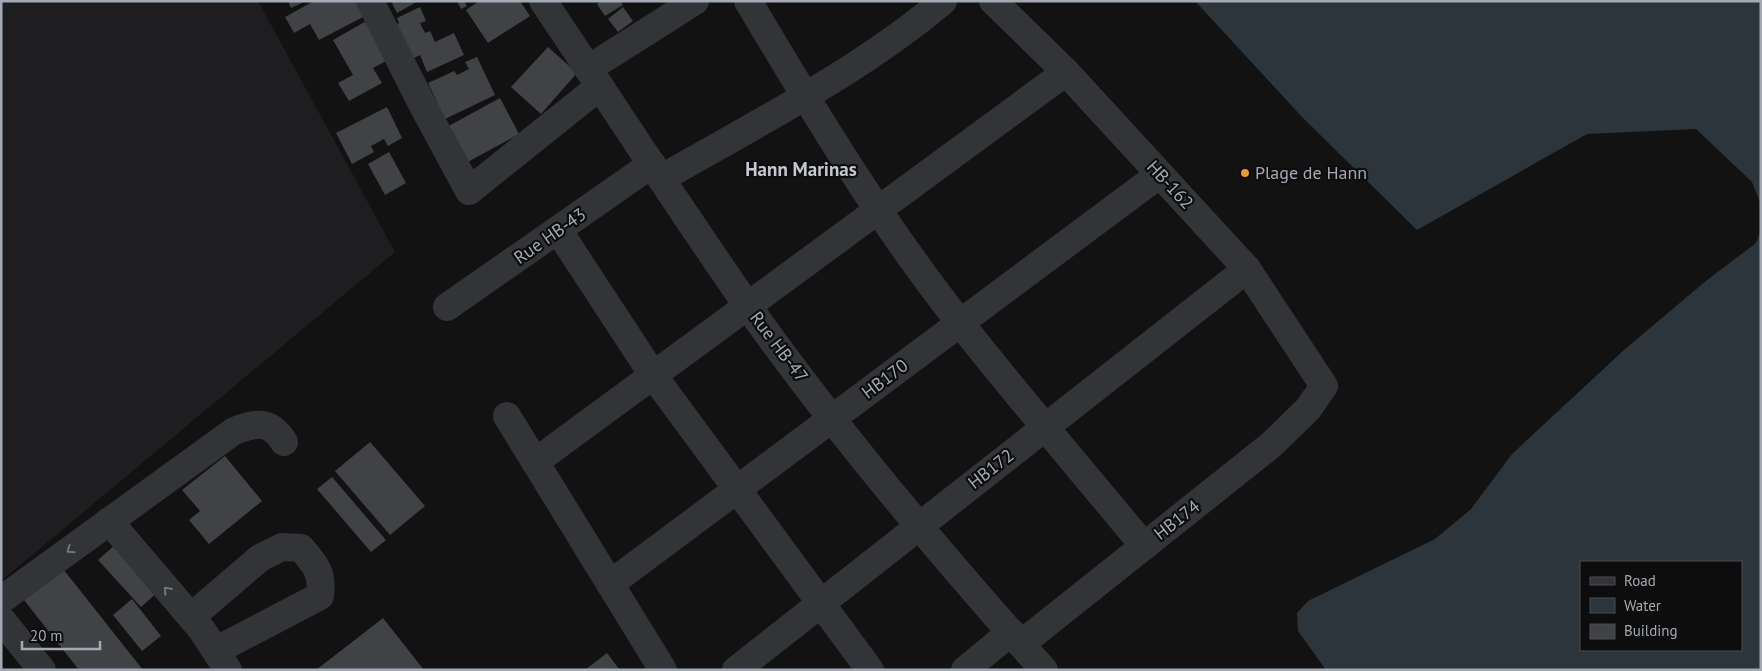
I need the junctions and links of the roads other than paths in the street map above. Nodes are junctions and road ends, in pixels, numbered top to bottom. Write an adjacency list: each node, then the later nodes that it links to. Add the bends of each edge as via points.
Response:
1 (370, 1): 8 (street, via 470,191)
2 (543, 1): 8 (street, Rue HB-47)
3 (695, 1): 8 (street)
4 (748, 1): 9 (street)
5 (943, 1): 9 (street, Rue HB-43, via 915,25)
6 (993, 1): 7 (street, HB-162)
7 (1066, 72): 11 (street, HB-162); 12 (street)
8 (594, 77): 10 (street, Rue HB-47)
9 (804, 96): 10 (street, Rue HB-43); 12 (street)
10 (657, 171): 13 (street, Rue HB-43); 15 (street, Rue HB-47)
11 (1160, 174): 14 (street, HB-162); 17 (street, HB170)
12 (878, 210): 15 (street); 17 (street)
13 (558, 230): 16 (street, Rue HB-43); 18 (street)
14 (1247, 269): 19 (street, HB-162); 22 (street, HB172)
15 (748, 306): 18 (street); 21 (street, Rue HB-47)
16 (447, 307)
17 (960, 323): 21 (street, HB170); 22 (street)
18 (653, 375): 24 (street); 25 (street)
19 (1324, 386): 28 (street, HB174, via 1308,409 1271,445)
20 (507, 416): 24 (street)
21 (833, 418): 25 (street, HB170); 27 (street, Rue HB-47)
22 (1046, 427): 27 (street, HB172); 28 (street)
23 (284, 442): 26 (street, via 276,430 263,424 234,431)
24 (535, 462): 29 (street)
25 (737, 490): 29 (street, HB170); 31 (street)
26 (109, 521): 30 (street, one-way to 30); 32 (street, one-way to 26)
27 (920, 525): 31 (street, HB172); 34 (street, Rue HB-47)
28 (1144, 546): 34 (street, HB174)
29 (610, 584): 37 (street)
30 (1, 600)
31 (821, 603): 38 (street, HB172); 39 (street)
32 (191, 617): 35 (street); 35 (street, via 260,558 282,547 301,548 314,563 322,580 320,596)
33 (1, 618): 36 (street)
34 (1016, 638): 40 (street, HB174); 41 (street, Rue HB-47)
35 (223, 660)
36 (42, 670)
37 (663, 670)
38 (736, 670)
39 (870, 670)
40 (965, 670)
41 (1044, 670)

